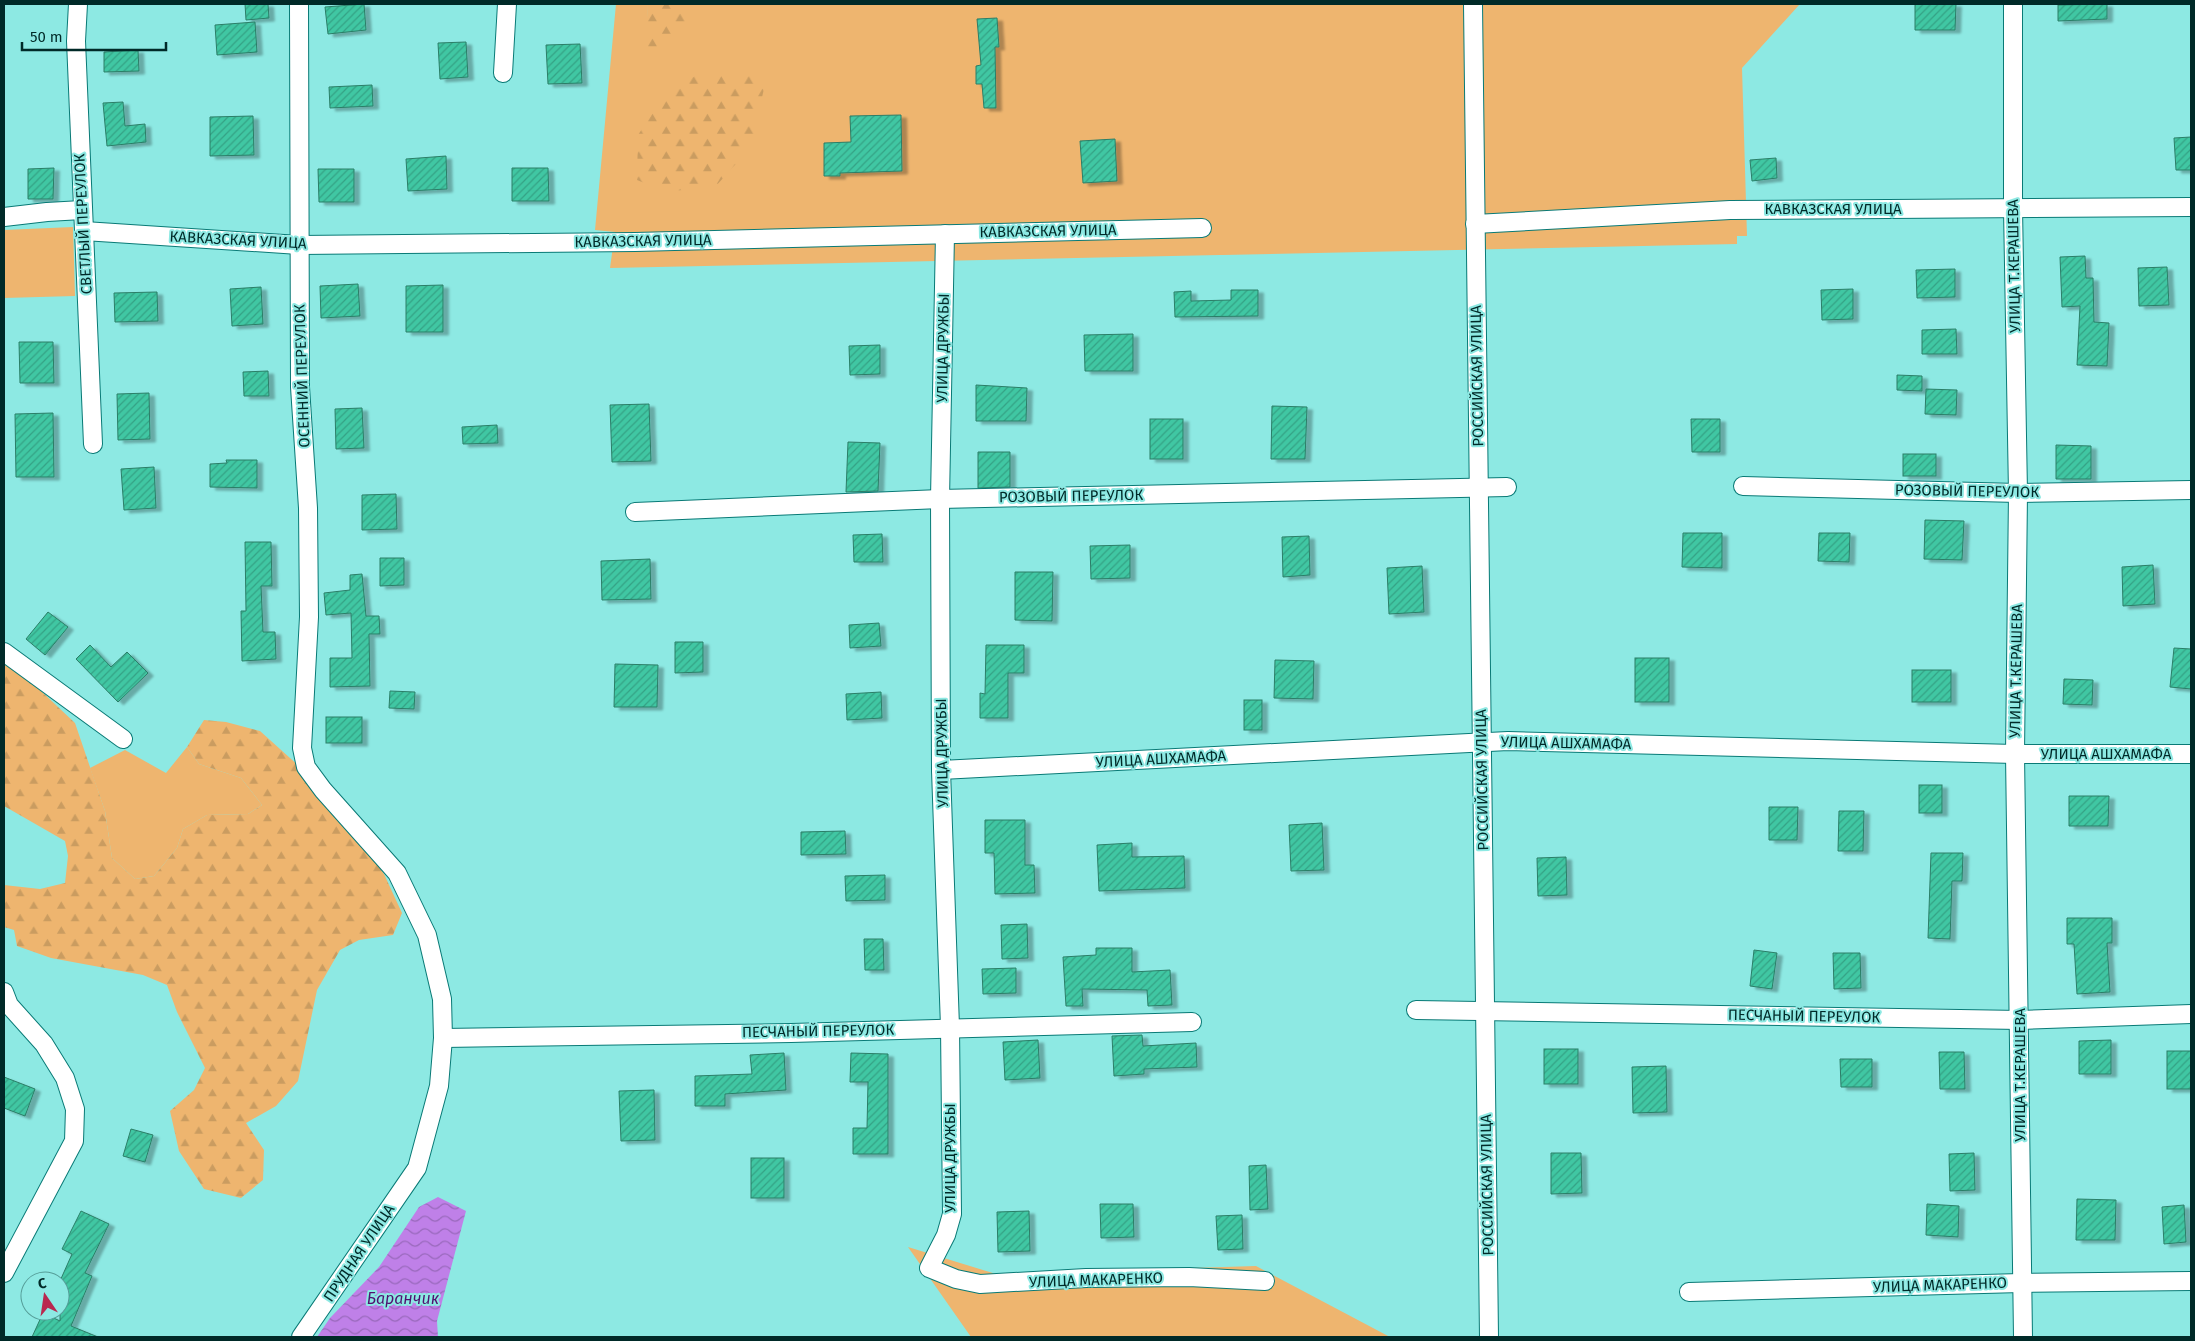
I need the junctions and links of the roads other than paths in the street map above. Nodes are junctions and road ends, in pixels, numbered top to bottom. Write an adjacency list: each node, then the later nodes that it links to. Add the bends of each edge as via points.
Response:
1 (78, 4): 9 (street, СВЕТЛЫЙ ПЕРЕУЛОК, via 76,41)
2 (299, 4): 15 (street, ОСЕННИЙ ПЕРЕУЛОК)
3 (507, 4): 6 (street)
4 (1473, 4): 11 (street, РОССИЙСКАЯ УЛИЦА)
5 (2013, 4): 8 (street, УЛИЦА Т.КЕРАШЕВА)
6 (503, 73)
7 (2191, 207): 8 (street, КАВКАЗCКАЯ УЛИЦА)
8 (2013, 208): 11 (street, КАВКАЗCКАЯ УЛИЦА, via 1730,210); 21 (street, УЛИЦА Т.КЕРАШЕВА)
9 (82, 210): 10 (street); 13 (street, СВЕТЛЫЙ ПЕРЕУЛОК)
10 (4, 217)
11 (1475, 224): 19 (street, РОССИЙСКАЯ УЛИЦА)
12 (1202, 228): 14 (street, КАВКАЗCКАЯ УЛИЦА)
13 (84, 231): 15 (street, КАВКАЗCКАЯ УЛИЦА); 16 (street, СВЕТЛЫЙ ПЕРЕУЛОК)
14 (946, 234): 15 (street, КАВКАЗCКАЯ УЛИЦА, via 635,242); 22 (street, УЛИЦА ДРУЖБЫ)
15 (298, 245): 37 (street, ОСЕННИЙ ПЕРЕУЛОК, via 309,607 302,748 306,768 397,874 427,935 442,998)
16 (93, 444)
17 (1743, 486): 21 (street, РОЗОВЫЙ ПЕРЕУЛОК)
18 (1508, 487): 19 (street, РОЗОВЫЙ ПЕРЕУЛОК)
19 (1479, 488): 22 (street, РОЗОВЫЙ ПЕРЕУЛОК); 26 (street, РОССИЙСКАЯ УЛИЦА)
20 (2191, 490): 21 (street, РОЗОВЫЙ ПЕРЕУЛОК)
21 (2018, 493): 27 (street, УЛИЦА Т.КЕРАШЕВА)
22 (940, 499): 23 (street, РОЗОВЫЙ ПЕРЕУЛОК); 29 (street, УЛИЦА ДРУЖБЫ)
23 (635, 512)
24 (4, 652): 25 (street)
25 (123, 739)
26 (1482, 743): 27 (street, УЛИЦА АШХАМАФА, via 1508,741); 29 (street, УЛИЦА АШХАМАФА); 32 (street, РОССИЙСКАЯ УЛИЦА)
27 (2015, 754): 28 (street, УЛИЦА АШХАМАФА); 34 (street, УЛИЦА Т.КЕРАШЕВА)
28 (2191, 754)
29 (941, 770): 36 (street, УЛИЦА ДРУЖБЫ)
30 (4, 992): 39 (street, via 10,1005 44,1044 65,1078 75,1109 74,1141)
31 (1416, 1010): 32 (street, ПЕСЧАНЫЙ ПЕРЕУЛОК)
32 (1485, 1011): 34 (street, ПЕСЧАНЫЙ ПЕРЕУЛОК); 45 (street, РОССИЙСКАЯ УЛИЦА)
33 (2191, 1014): 34 (street, ПЕСЧАНЫЙ ПЕРЕУЛОК)
34 (2020, 1020): 42 (street, УЛИЦА Т.КЕРАШЕВА)
35 (1192, 1022): 36 (street, ПЕСЧАНЫЙ ПЕРЕУЛОК)
36 (950, 1027): 37 (street, ПЕСЧАНЫЙ ПЕРЕУЛОК); 38 (street, УЛИЦА ДРУЖБЫ, via 952,1214 946,1235)
37 (443, 1038): 44 (street, ПРУДНАЯ УЛИЦА, via 439,1086 417,1168)
38 (929, 1268): 40 (street, УЛИЦА МАКАРЕНКО, via 980,1284 1189,1277)
39 (4, 1273)
40 (1265, 1281)
41 (2191, 1282): 42 (street, УЛИЦА МАКАРЕНКО)
42 (2021, 1283): 43 (street, УЛИЦА МАКАРЕНКО); 46 (street, УЛИЦА Т.КЕРАШЕВА)
43 (1689, 1292)
44 (301, 1337)
45 (1489, 1337)
46 (2023, 1337)

